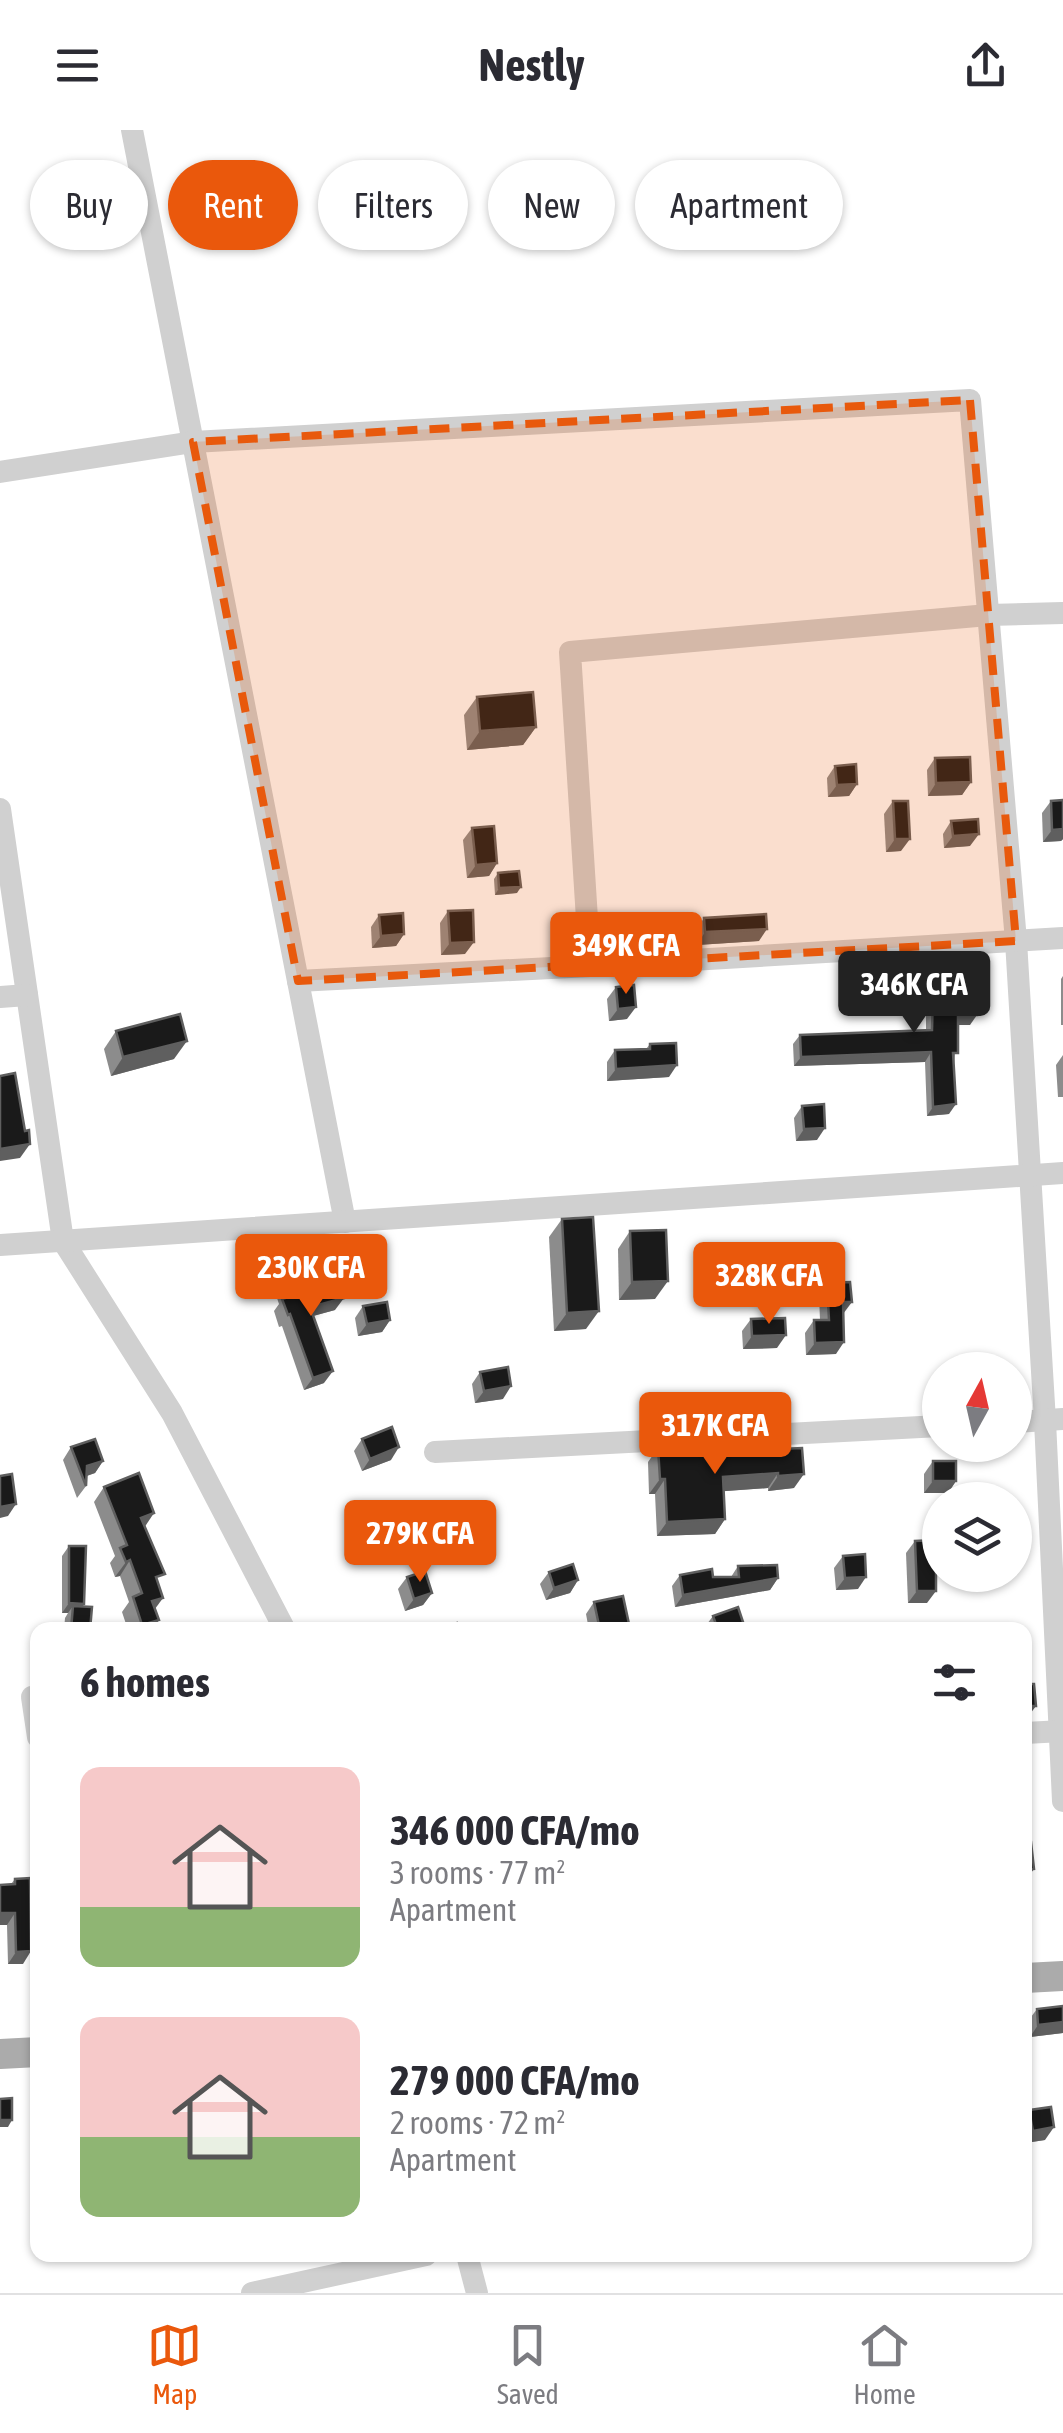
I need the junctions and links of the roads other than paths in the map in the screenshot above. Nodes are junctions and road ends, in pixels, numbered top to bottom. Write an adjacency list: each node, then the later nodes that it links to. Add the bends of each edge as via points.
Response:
1 (132, 130): 2 (street)
2 (193, 442): 3 (street); 5 (street, via 970,400); 10 (street)
3 (0, 472)
4 (1063, 612): 5 (street)
5 (988, 615): 8 (street); 9 (street, via 570,652)
6 (0, 809): 11 (street)
7 (1063, 938): 8 (street)
8 (1016, 941): 9 (street); 14 (street)
9 (590, 966): 10 (street)
10 (298, 981): 15 (street)
11 (27, 995): 12 (street); 16 (street)
12 (0, 998)
13 (1063, 1173): 14 (street)
14 (1031, 1176): 15 (street); 18 (street)
15 (346, 1222): 16 (street)
16 (63, 1241): 17 (street); 21 (street, via 172,1413)
17 (0, 1245)
18 (1054, 1420): 22 (street)
19 (922, 1427): 20 (street)
20 (435, 1452)
21 (282, 1622)
22 (1061, 1731): 23 (street); 24 (street)
23 (1032, 1733)
24 (1063, 1800)
25 (1063, 1976): 26 (main road)
26 (1032, 1978)
27 (30, 2052): 28 (main road)
28 (0, 2054)
29 (394, 2262): 31 (street)
30 (469, 2262): 32 (street)
31 (252, 2293)
32 (476, 2293)

